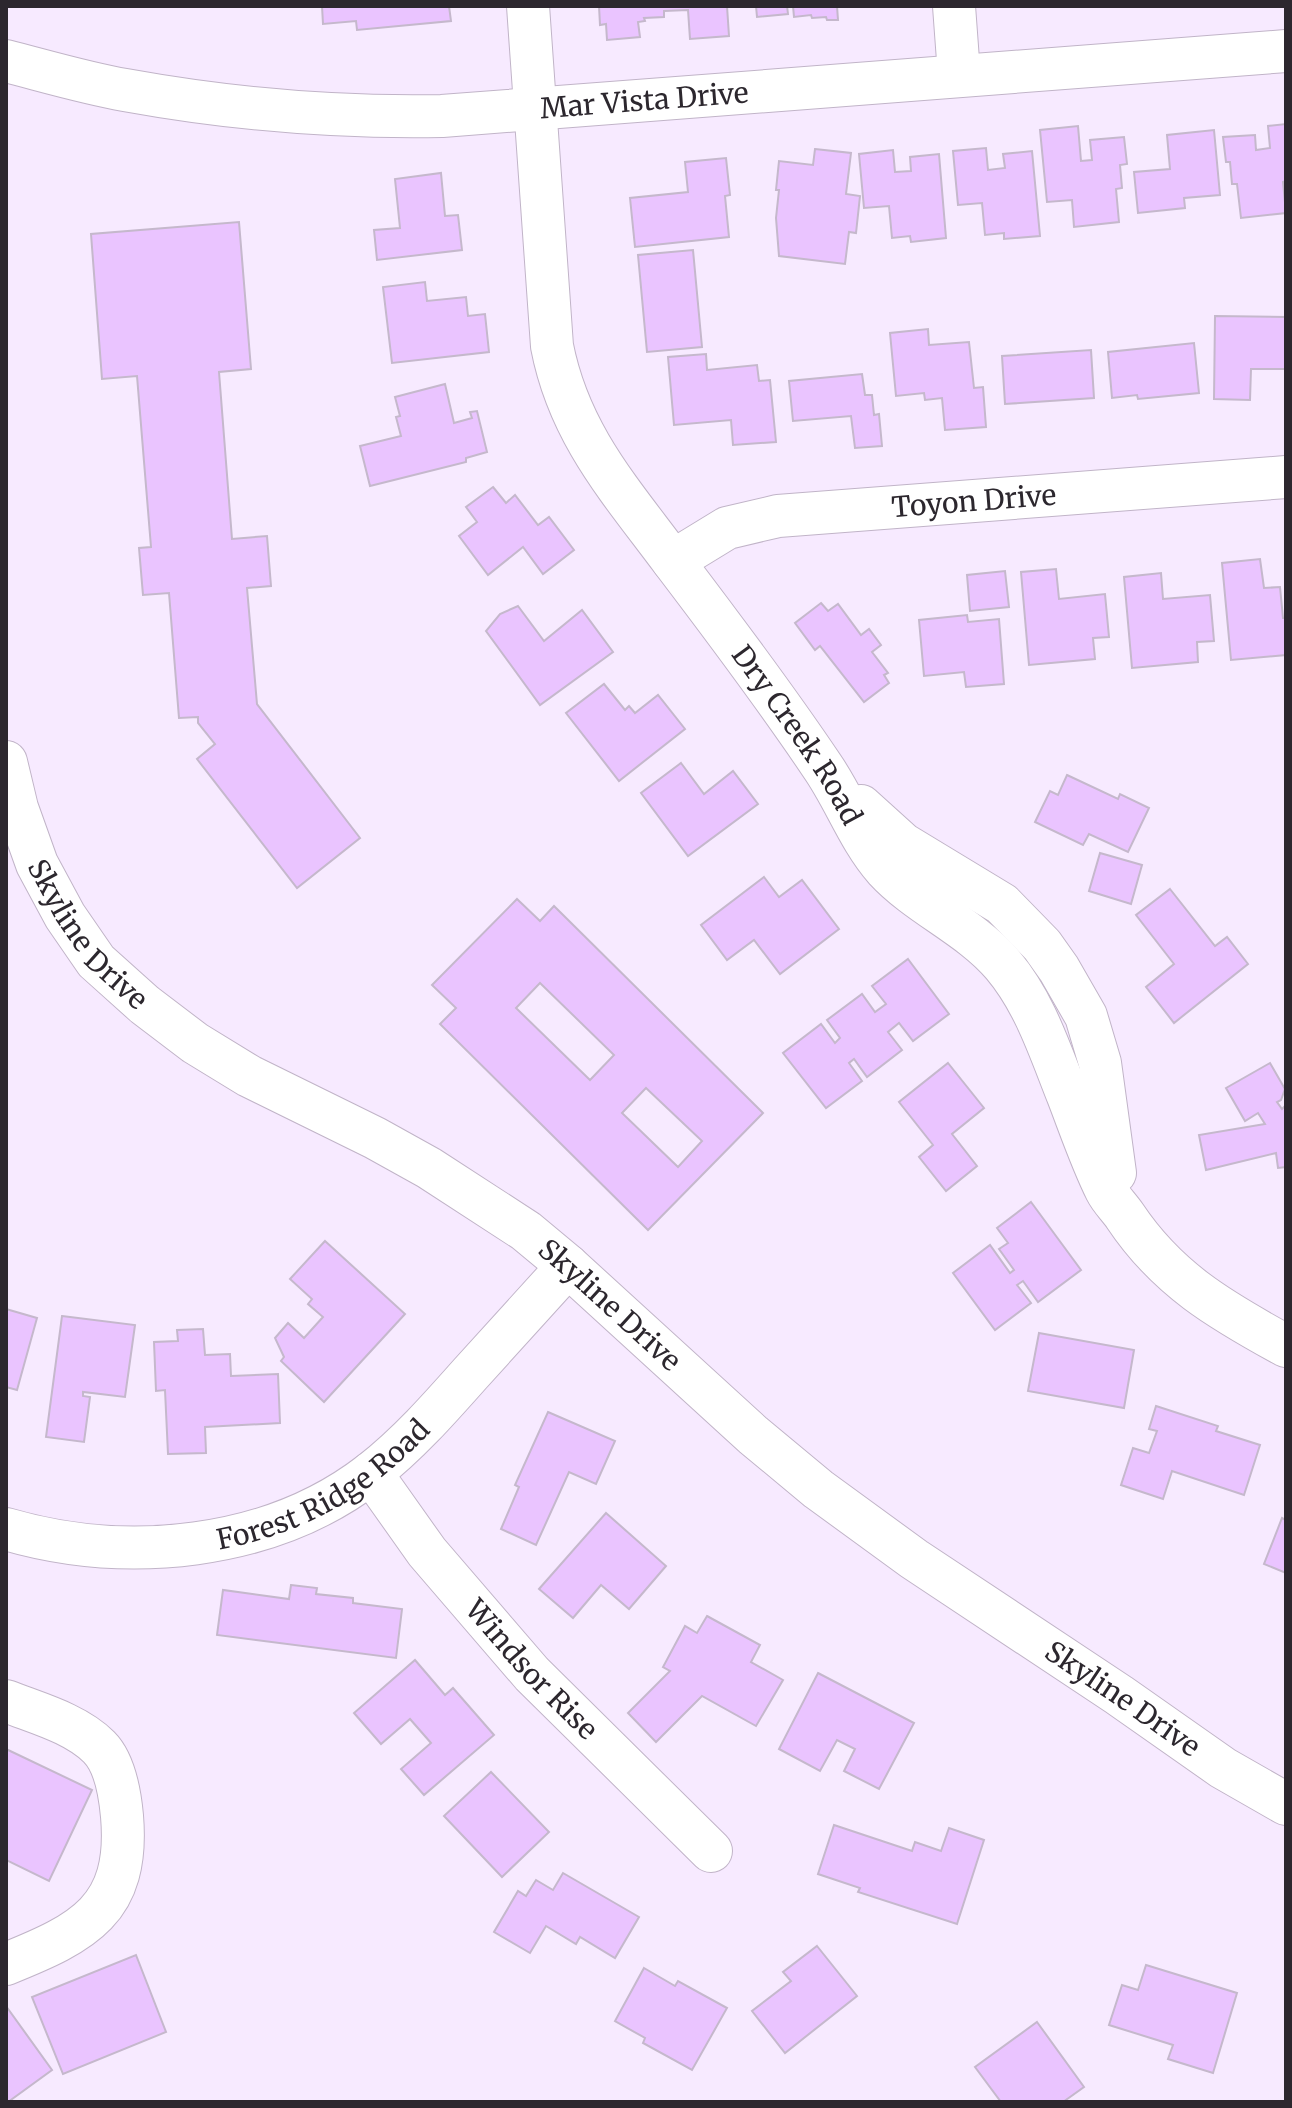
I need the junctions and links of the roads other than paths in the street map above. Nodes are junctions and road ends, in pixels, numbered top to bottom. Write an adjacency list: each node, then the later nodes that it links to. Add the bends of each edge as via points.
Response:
1 (528, 6): 6 (street, Dry Creek Road)
2 (954, 6): 5 (street)
3 (1286, 51): 5 (street, Mar Vista Drive)
4 (15, 66): 6 (street, Mar Vista Drive, via 124,90 299,112 373,117)
5 (959, 74): 6 (street, Mar Vista Drive)
6 (536, 109): 8 (street, Dry Creek Road, via 558,377 581,432)
7 (1286, 477): 8 (street, Toyon Drive, via 778,516 727,528)
8 (673, 561): 11 (street, Dry Creek Road, via 824,768 882,865 909,892 983,946 1018,986 1043,1032 1102,1181 1137,1236 1195,1292)
9 (6, 762): 10 (street, Skyline Drive, via 37,864 65,916 96,961 145,1005 249,1076 429,1168 526,1231)
10 (568, 1266): 12 (street, Forest Ridge Road, via 417,1432); 15 (street, Skyline Drive, via 818,1489 1223,1768)
11 (1286, 1346)
12 (371, 1473): 13 (street, Forest Ridge Road, via 333,1498 261,1530 220,1540 139,1547 77,1543); 16 (street, Windsor Rise, via 427,1552 532,1674)
13 (6, 1529)
14 (6, 1701): 17 (street, via 78,1732 100,1748 111,1765 124,1843 119,1873 88,1923 58,1943)
15 (1286, 1804)
16 (711, 1851)
17 (6, 1964)

